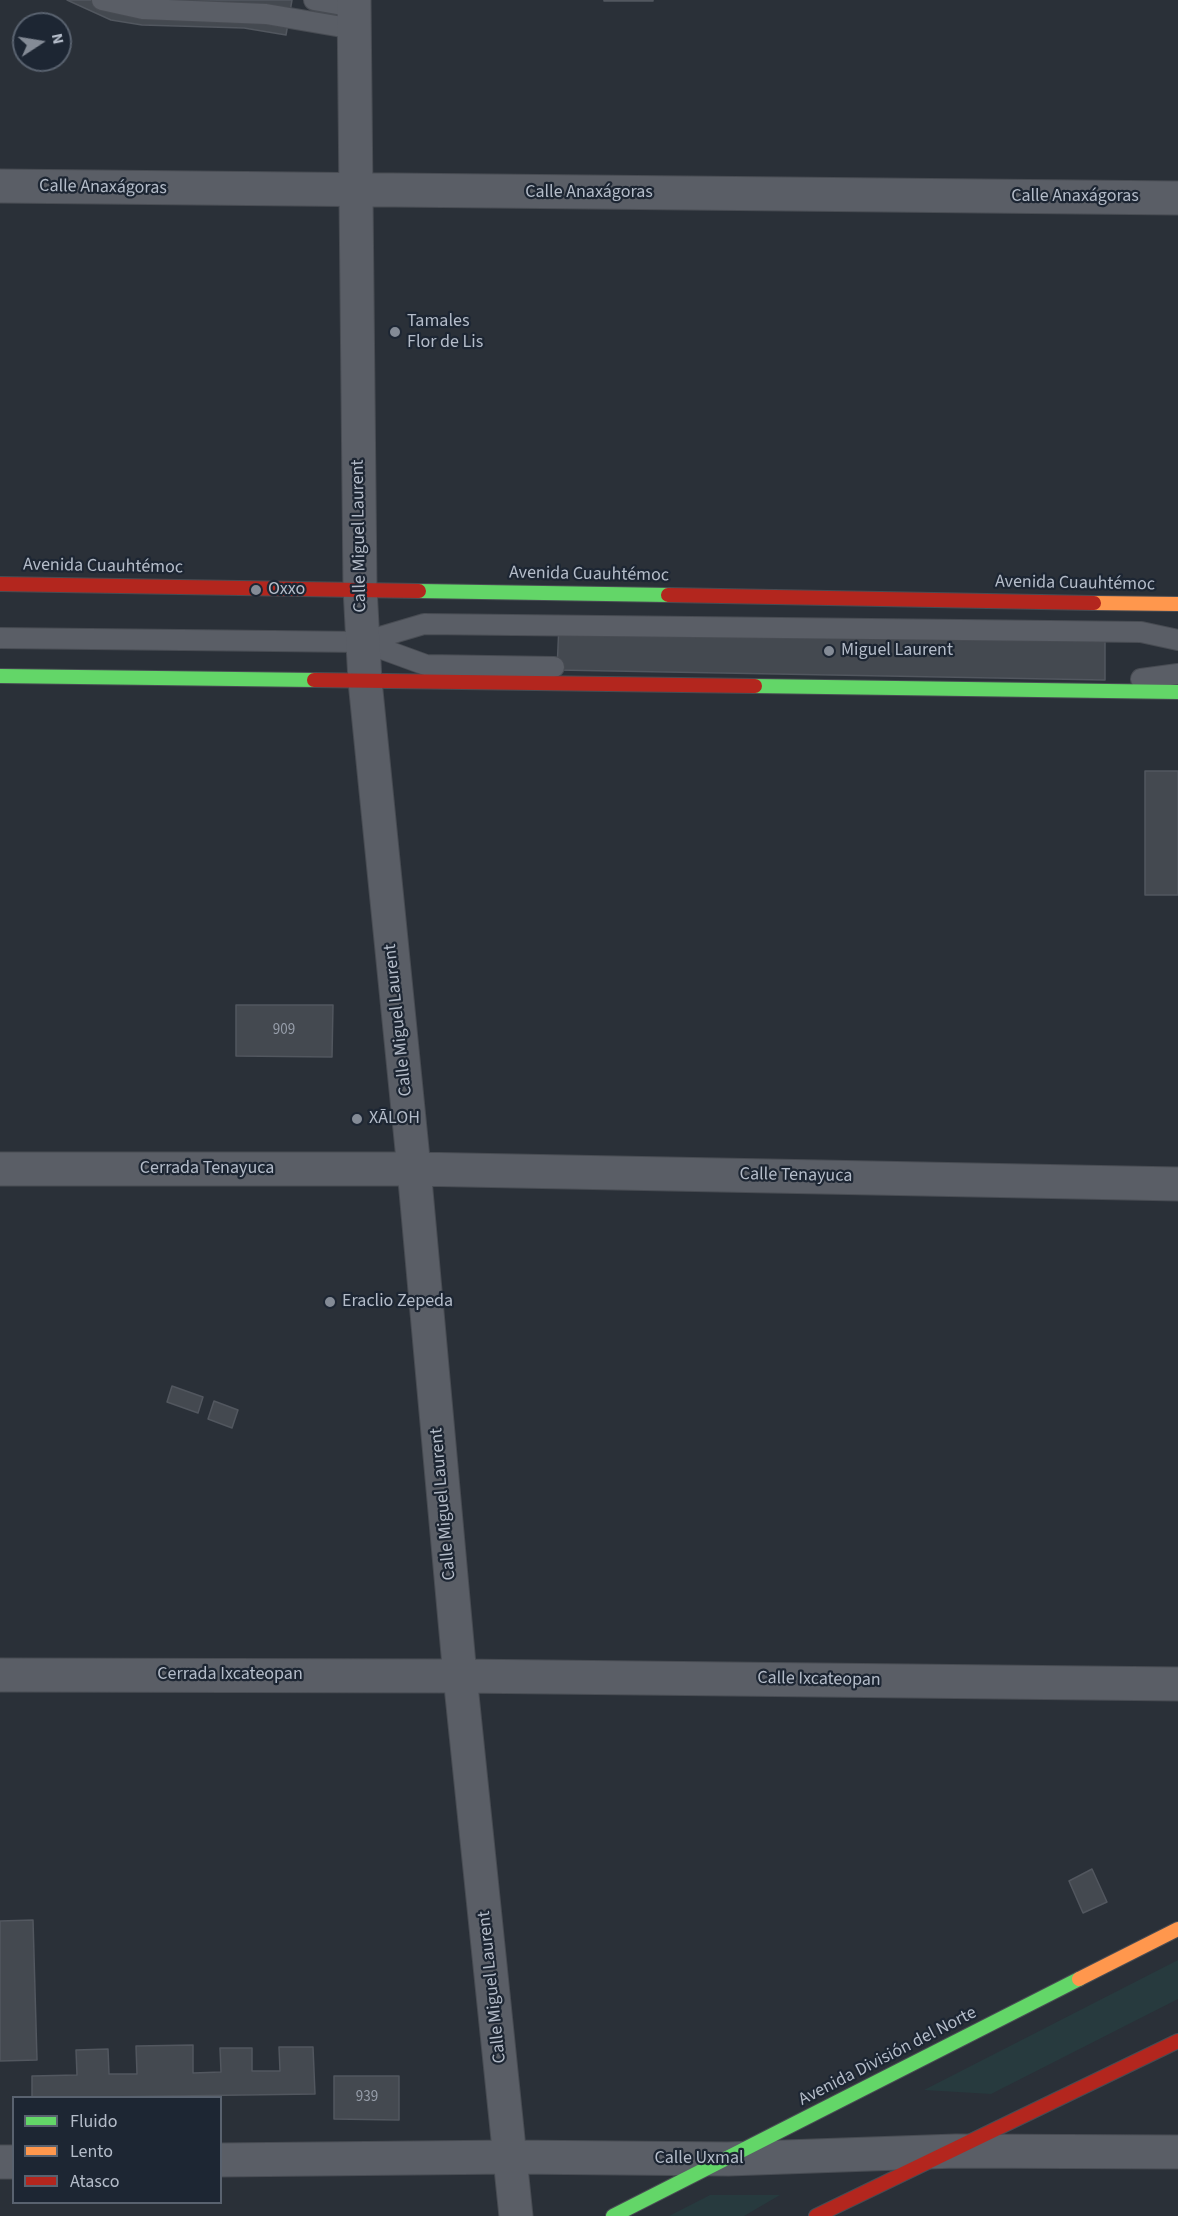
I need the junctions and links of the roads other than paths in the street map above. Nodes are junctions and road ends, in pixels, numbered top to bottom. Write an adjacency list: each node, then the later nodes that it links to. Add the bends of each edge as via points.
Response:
1 (102, 0): 3 (lane, via 143,9 266,14)
2 (314, 0): 3 (lane)
3 (354, 12): 5 (street, Calle Miguel Laurent)
4 (0, 186): 5 (street, Calle Anaxágoras)
5 (355, 191): 6 (street, Calle Anaxágoras); 8 (street, Calle Miguel Laurent)
6 (1178, 198)
7 (0, 584): 8 (main road, Avenida Cuauhtémoc)
8 (360, 588): 9 (main road, Avenida Cuauhtémoc); 12 (street, Calle Miguel Laurent)
9 (1178, 604)
10 (0, 638): 12 (lane)
11 (1178, 640): 12 (lane, via 1141,632 424,624)
12 (363, 642): 13 (lane, via 426,665 1143,679); 15 (street, Calle Miguel Laurent)
13 (1178, 674)
14 (0, 676): 15 (main road)
15 (365, 681): 16 (main road); 18 (street, Calle Miguel Laurent)
16 (1178, 692)
17 (0, 1168): 18 (street, Cerrada Tenayuca)
18 (414, 1169): 19 (street, Calle Tenayuca); 21 (street, Calle Miguel Laurent)
19 (1178, 1184)
20 (0, 1675): 21 (street, Cerrada Ixcateopan)
21 (460, 1676): 22 (street, Calle Ixcateopan); 27 (street, Calle Miguel Laurent)
22 (1178, 1684)
23 (1178, 1929): 29 (main road, Avenida División del Norte)
24 (1178, 2041): 25 (main road)
25 (956, 2151): 26 (street, Calle Uxmal); 29 (street, Calle Uxmal); 32 (main road)
26 (1178, 2152)
27 (511, 2157): 28 (street, Calle Uxmal); 29 (street, Calle Uxmal); 30 (street, Calle Miguel Laurent)
28 (222, 2160)
29 (728, 2160): 31 (main road, Avenida División del Norte)
30 (516, 2216)
31 (613, 2216)
32 (816, 2216)

